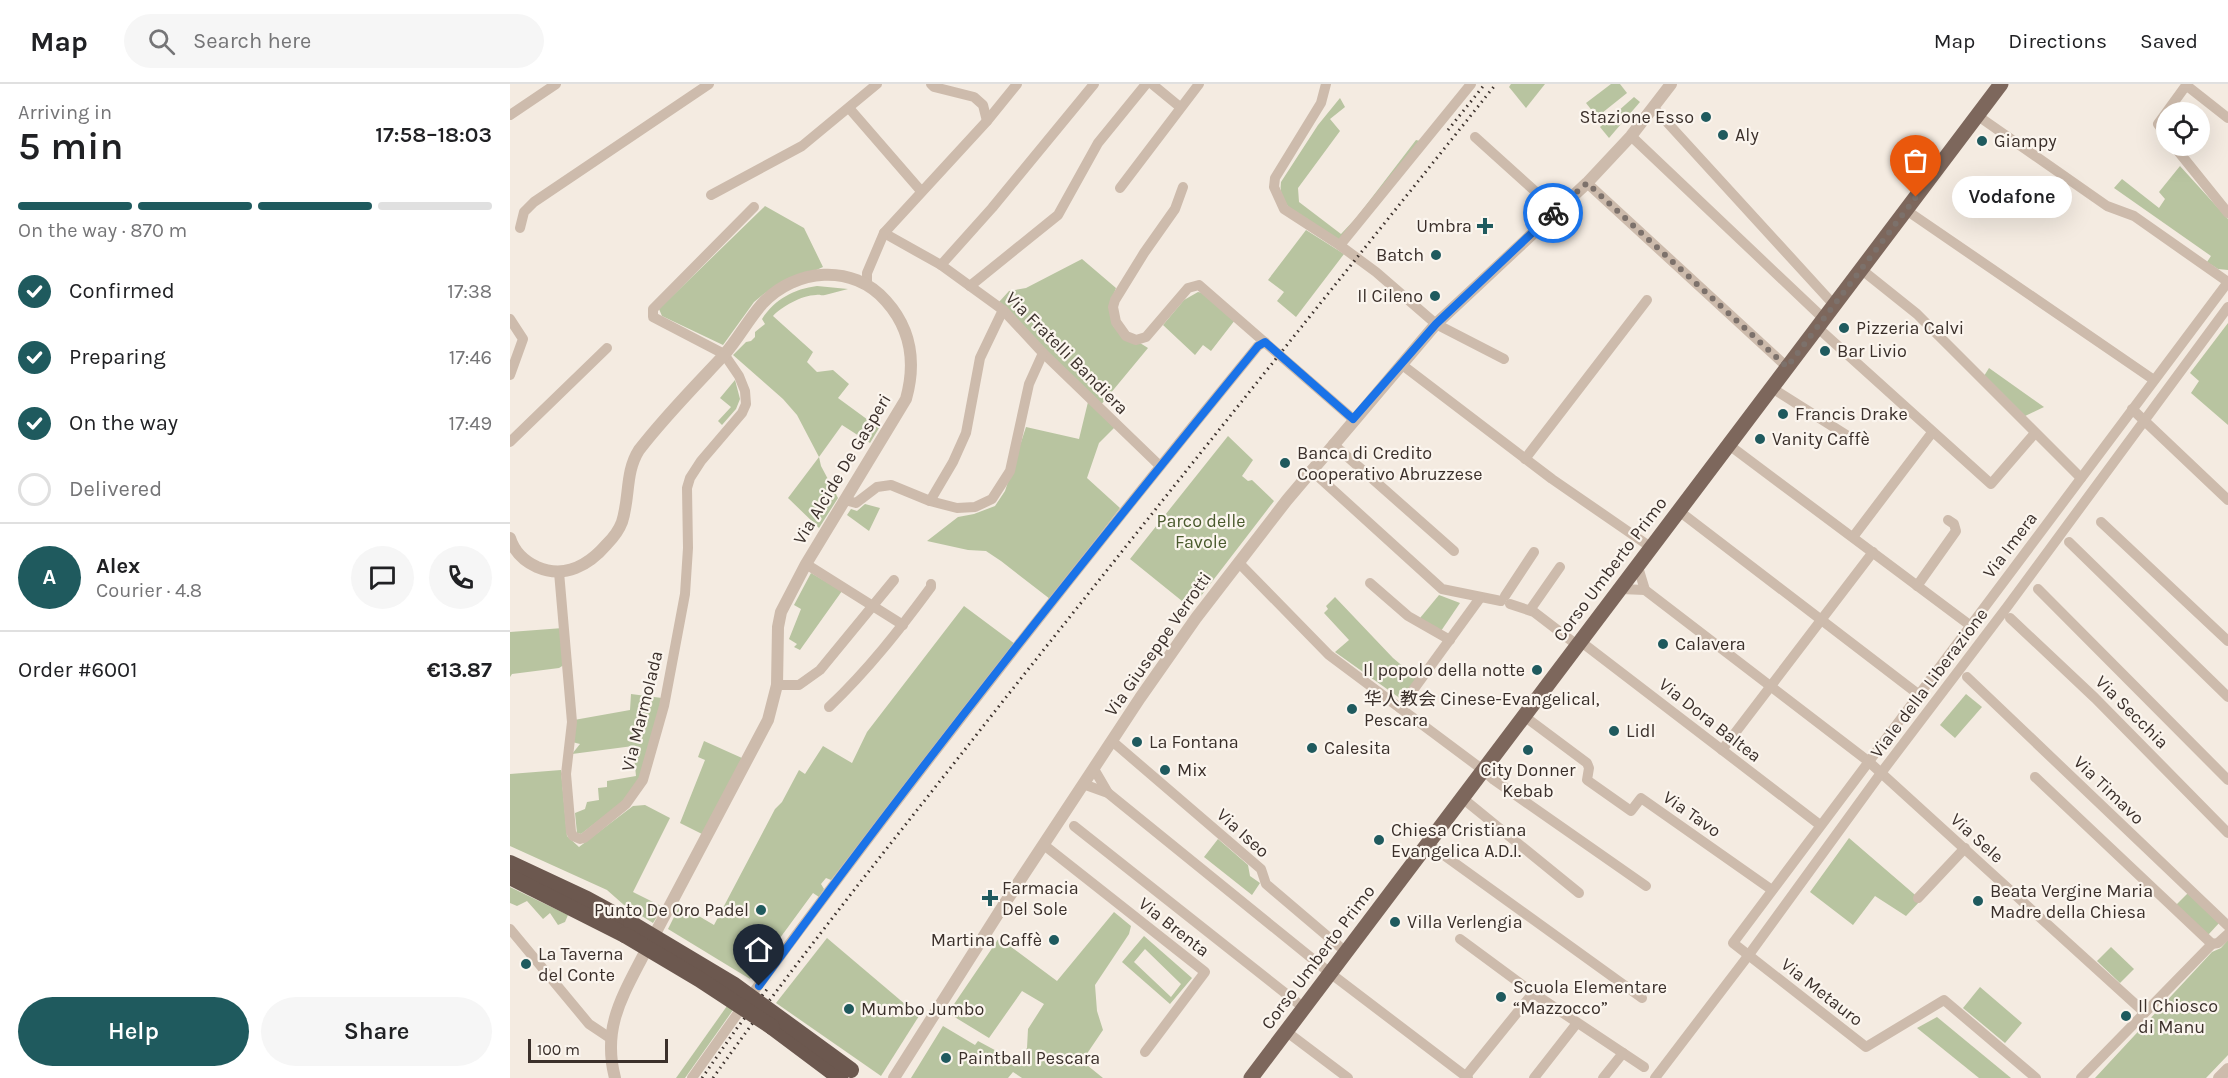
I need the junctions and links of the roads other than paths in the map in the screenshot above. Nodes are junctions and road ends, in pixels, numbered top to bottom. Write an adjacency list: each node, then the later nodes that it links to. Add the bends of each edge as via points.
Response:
1 (556, 84): 19 (street)
2 (709, 84): 35 (street, via 534,202 524,212)
3 (878, 84): 17 (street)
4 (930, 84): 22 (street, via 974,97 983,105)
5 (1017, 84): 22 (street)
6 (1094, 84): 38 (street)
7 (1146, 84): 42 (street, via 1098,143 1058,215)
8 (1152, 84): 16 (street)
9 (1199, 84): 16 (street)
10 (1326, 84): 37 (street, via 1321,103 1275,178 1274,187 1284,209)
11 (1471, 84): 37 (street)
12 (1671, 84): 18 (street, Via Giuseppe Verrotti)
13 (2001, 84): 20 (main road, Corso Umberto Primo)
14 (2187, 84): 15 (street); 21 (street)
15 (2174, 102)
16 (1180, 107): 28 (street)
17 (849, 108): 29 (street); 30 (street, via 802,146)
18 (1654, 108): 23 (street, Via Giuseppe Verrotti); 44 (street)
19 (510, 115)
20 (1978, 116): 33 (main road, Corso Umberto Primo); 40 (street, via 2107,206 2134,216)
21 (2228, 118)
22 (987, 121): 29 (street)
23 (1631, 136): 26 (street, Via Giuseppe Verrotti); 48 (street)
24 (1475, 137): 32 (street)
25 (2182, 156): 34 (street)
26 (1587, 183): 32 (street, Via Giuseppe Verrotti); 56 (street)
27 (1183, 187): 50 (street, via 1175,209 1119,292 1113,307 1116,322 1131,339 1146,337 1188,288 1199,285)
28 (1120, 188)
29 (921, 191): 36 (street)
30 (711, 195)
31 (754, 207): 53 (street, via 652,313)
32 (1557, 210): 49 (street, Via Giuseppe Verrotti)
33 (1906, 210): 39 (main road, Corso Umberto Primo); 58 (street)
34 (2228, 213)
35 (520, 228)
36 (884, 233): 38 (street, Via Fratelli Bandiera); 41 (street, via 867,273)
37 (1340, 245): 49 (street)
38 (941, 265): 42 (street, Via Fratelli Bandiera)
39 (1862, 270): 44 (main road, Corso Umberto Primo); 63 (street, via 1917,314)
40 (2228, 282): 58 (street, Via Imera)
41 (867, 285): 53 (street, Via Alcide De Gasperi, via 830,274 789,283 762,304); 73 (street, Via Alcide De Gasperi, via 884,298 902,325 912,355 912,377 901,409)
42 (970, 286): 46 (street, Via Fratelli Bandiera)
43 (1647, 300): 69 (street)
44 (1835, 306): 48 (main road, Corso Umberto Primo)
45 (2228, 307): 62 (street, Viale della Liberazione)
46 (1003, 310): 52 (street, Via Fratelli Bandiera); 75 (street, via 980,358 966,433)
47 (510, 319): 57 (street, via 523,339)
48 (1821, 323): 56 (main road, Corso Umberto Primo); 63 (street, via 1991,484)
49 (1436, 324): 54 (street); 55 (street, Via Giuseppe Verrotti)
50 (1265, 342): 61 (street); 70 (street)
51 (607, 348): 66 (street)
52 (1042, 353): 70 (street, Via Fratelli Bandiera); 75 (street, via 1029,384 1010,471 992,500 975,507 957,508)
53 (724, 354): 90 (street, Via Alcide De Gasperi, via 635,456 618,531 585,564); 90 (street, Via Marmolada, via 743,383 746,404 690,478 685,594 654,745 643,780 626,804 584,838 573,836 566,774 572,723)
54 (1504, 359)
55 (1401, 364): 61 (street, Via Giuseppe Verrotti); 69 (street)
56 (1787, 367): 59 (main road, Corso Umberto Primo)
57 (510, 375)
58 (2154, 380): 60 (street, Via Imera)
59 (1772, 388): 65 (street); 68 (main road, Corso Umberto Primo)
60 (2132, 409): 62 (street); 72 (street, Via Imera)
61 (1353, 419): 67 (street, Via Giuseppe Verrotti)
62 (2145, 420): 74 (street); 122 (street, Viale della Liberazione)
63 (2035, 433): 72 (street)
64 (1931, 434): 79 (street)
65 (1851, 438)
66 (510, 442)
67 (1332, 444): 71 (street, Via Giuseppe Verrotti); 83 (street)
68 (1730, 445): 76 (main road, Corso Umberto Primo); 79 (street)
69 (1525, 459): 82 (street)
70 (1160, 466): 152 (street, via 878,824)
71 (1311, 470): 86 (street, Via Giuseppe Verrotti); 98 (street, Via Dora Baltea, via 1442,589)
72 (2080, 478): 105 (street, Via Imera)
73 (845, 500): 75 (street, via 856,503 877,487 891,485); 87 (street, Via Alcide De Gasperi)
74 (2228, 500)
75 (930, 501)
76 (1679, 511): 82 (main road, Corso Umberto Primo); 103 (street)
77 (1948, 520): 94 (street, via 1956,531)
78 (2101, 522): 107 (street)
79 (1853, 537): 85 (street)
80 (510, 538): 90 (street, via 518,553 530,563)
81 (2068, 542): 113 (street)
82 (1652, 548): 89 (main road, Corso Umberto Primo)
83 (1454, 551)
84 (1534, 552): 99 (street)
85 (1873, 552): 94 (street); 103 (street)
86 (1239, 563): 115 (street, via 1329,655); 117 (street, Via Giuseppe Verrotti, via 1181,639)
87 (806, 564): 100 (street); 110 (street, Via Alcide De Gasperi, via 779,620)
88 (1560, 567): 101 (street)
89 (1638, 567): 95 (main road, Corso Umberto Primo); 97 (street)
90 (559, 572)
91 (894, 580): 100 (street)
92 (931, 584): 104 (street)
93 (1370, 584): 106 (street, via 1408,616)
94 (1917, 586): 105 (street)
95 (1621, 589): 97 (street); 108 (main road, Corso Umberto Primo)
96 (2038, 589): 124 (street)
97 (1646, 590): 111 (street, Via Sele)
98 (1480, 598): 99 (street, Via Dora Baltea); 106 (street)
99 (1506, 600): 101 (street, Via Dora Baltea)
100 (873, 606): 104 (street); 110 (street, via 820,670 799,685)
101 (1530, 610): 108 (street, Via Dora Baltea)
102 (2010, 618): 130 (street, Via Secchia)
103 (1820, 621): 111 (street); 112 (street)
104 (903, 625): 114 (street, via 854,684)
105 (1971, 626): 112 (street, Via Imera)
106 (1450, 640): 115 (street)
107 (2228, 640)
108 (1578, 643): 116 (main road, Corso Umberto Primo); 118 (street, Via Dora Baltea)
109 (1967, 677): 140 (street, Via Timavo)
110 (777, 685): 143 (street, Via Alcide De Gasperi, via 768,720)
111 (1771, 686): 118 (street); 119 (street, Via Sele)
112 (1918, 694): 119 (street, Via Imera)
113 (2228, 697)
114 (829, 707)
115 (1400, 708): 121 (street)
116 (1524, 716): 121 (main road, Corso Umberto Primo); 137 (street, Via Tavo, via 1587,763 1587,780 1631,811 1641,798)
117 (1112, 741): 120 (street, Via Giuseppe Verrotti); 148 (street, Via Iseo, via 1261,869 1266,884)
118 (1722, 750): 128 (street, Via Dora Baltea)
119 (1868, 761): 122 (street, Via Sele); 128 (street, Via Imera)
120 (1094, 769): 125 (street, Via Giuseppe Verrotti); 126 (street)
121 (1483, 770): 127 (main road, Corso Umberto Primo); 136 (street)
122 (1881, 773): 133 (street, Via Sele); 150 (street, Viale della Liberazione)
123 (2035, 777): 147 (street)
124 (2228, 780)
125 (1083, 784): 126 (street); 132 (street, Via Giuseppe Verrotti)
126 (1108, 794): 151 (street)
127 (1461, 797): 131 (main road, Corso Umberto Primo); 138 (street)
128 (1820, 825): 137 (street, Via Imera)
129 (1074, 826): 155 (street)
130 (2228, 833)
131 (1427, 843): 148 (main road, Corso Umberto Primo); 154 (street)
132 (1044, 845): 161 (street, Via Brenta, via 1205,972); 170 (street, Via Giuseppe Verrotti)
133 (1965, 848): 139 (street); 156 (street, Via Sele)
134 (510, 863): 142 (highway, via 587,899)
135 (510, 878): 142 (highway)
136 (1646, 886)
137 (1772, 890): 146 (street, Via Imera)
138 (1579, 893)
139 (1918, 898)
140 (2228, 926)
141 (510, 929): 160 (street, via 589,1024)
142 (628, 929): 168 (highway, bridge); 169 (highway, bridge, via 742,990)
143 (657, 930)
144 (2228, 934): 147 (street)
145 (1460, 939): 153 (street)
146 (1733, 943): 150 (street, Via Metauro)
147 (2212, 944): 156 (street)
148 (1346, 952): 151 (main road, Corso Umberto Primo)
149 (644, 954): 160 (street, via 617,1008)
150 (1748, 956): 175 (street, Viale della Liberazione); 176 (street, Via Metauro, via 1866,1047 1944,1000)
151 (1330, 972): 155 (main road, Corso Umberto Primo); 165 (street)
152 (755, 990)
153 (1533, 993): 158 (street); 165 (street)
154 (1642, 998)
155 (1304, 1008): 159 (main road, Corso Umberto Primo)
156 (2144, 1012): 177 (street)
157 (738, 1013): 167 (street)
158 (1577, 1023): 162 (street); 173 (street)
159 (1287, 1032): 171 (main road, Corso Umberto Primo); 172 (street)
160 (610, 1038): 166 (street)
161 (1144, 1053)
162 (1623, 1053): 163 (street); 174 (street)
163 (1644, 1067)
164 (2228, 1069): 178 (street)
165 (1467, 1077)
166 (615, 1078)
167 (692, 1078)
168 (840, 1078)
169 (861, 1078)
170 (894, 1078)
171 (1251, 1078)
172 (1347, 1078)
173 (1534, 1078)
174 (1604, 1078)
175 (1655, 1078)
176 (2036, 1078)
177 (2081, 1078)
178 (2219, 1078)

